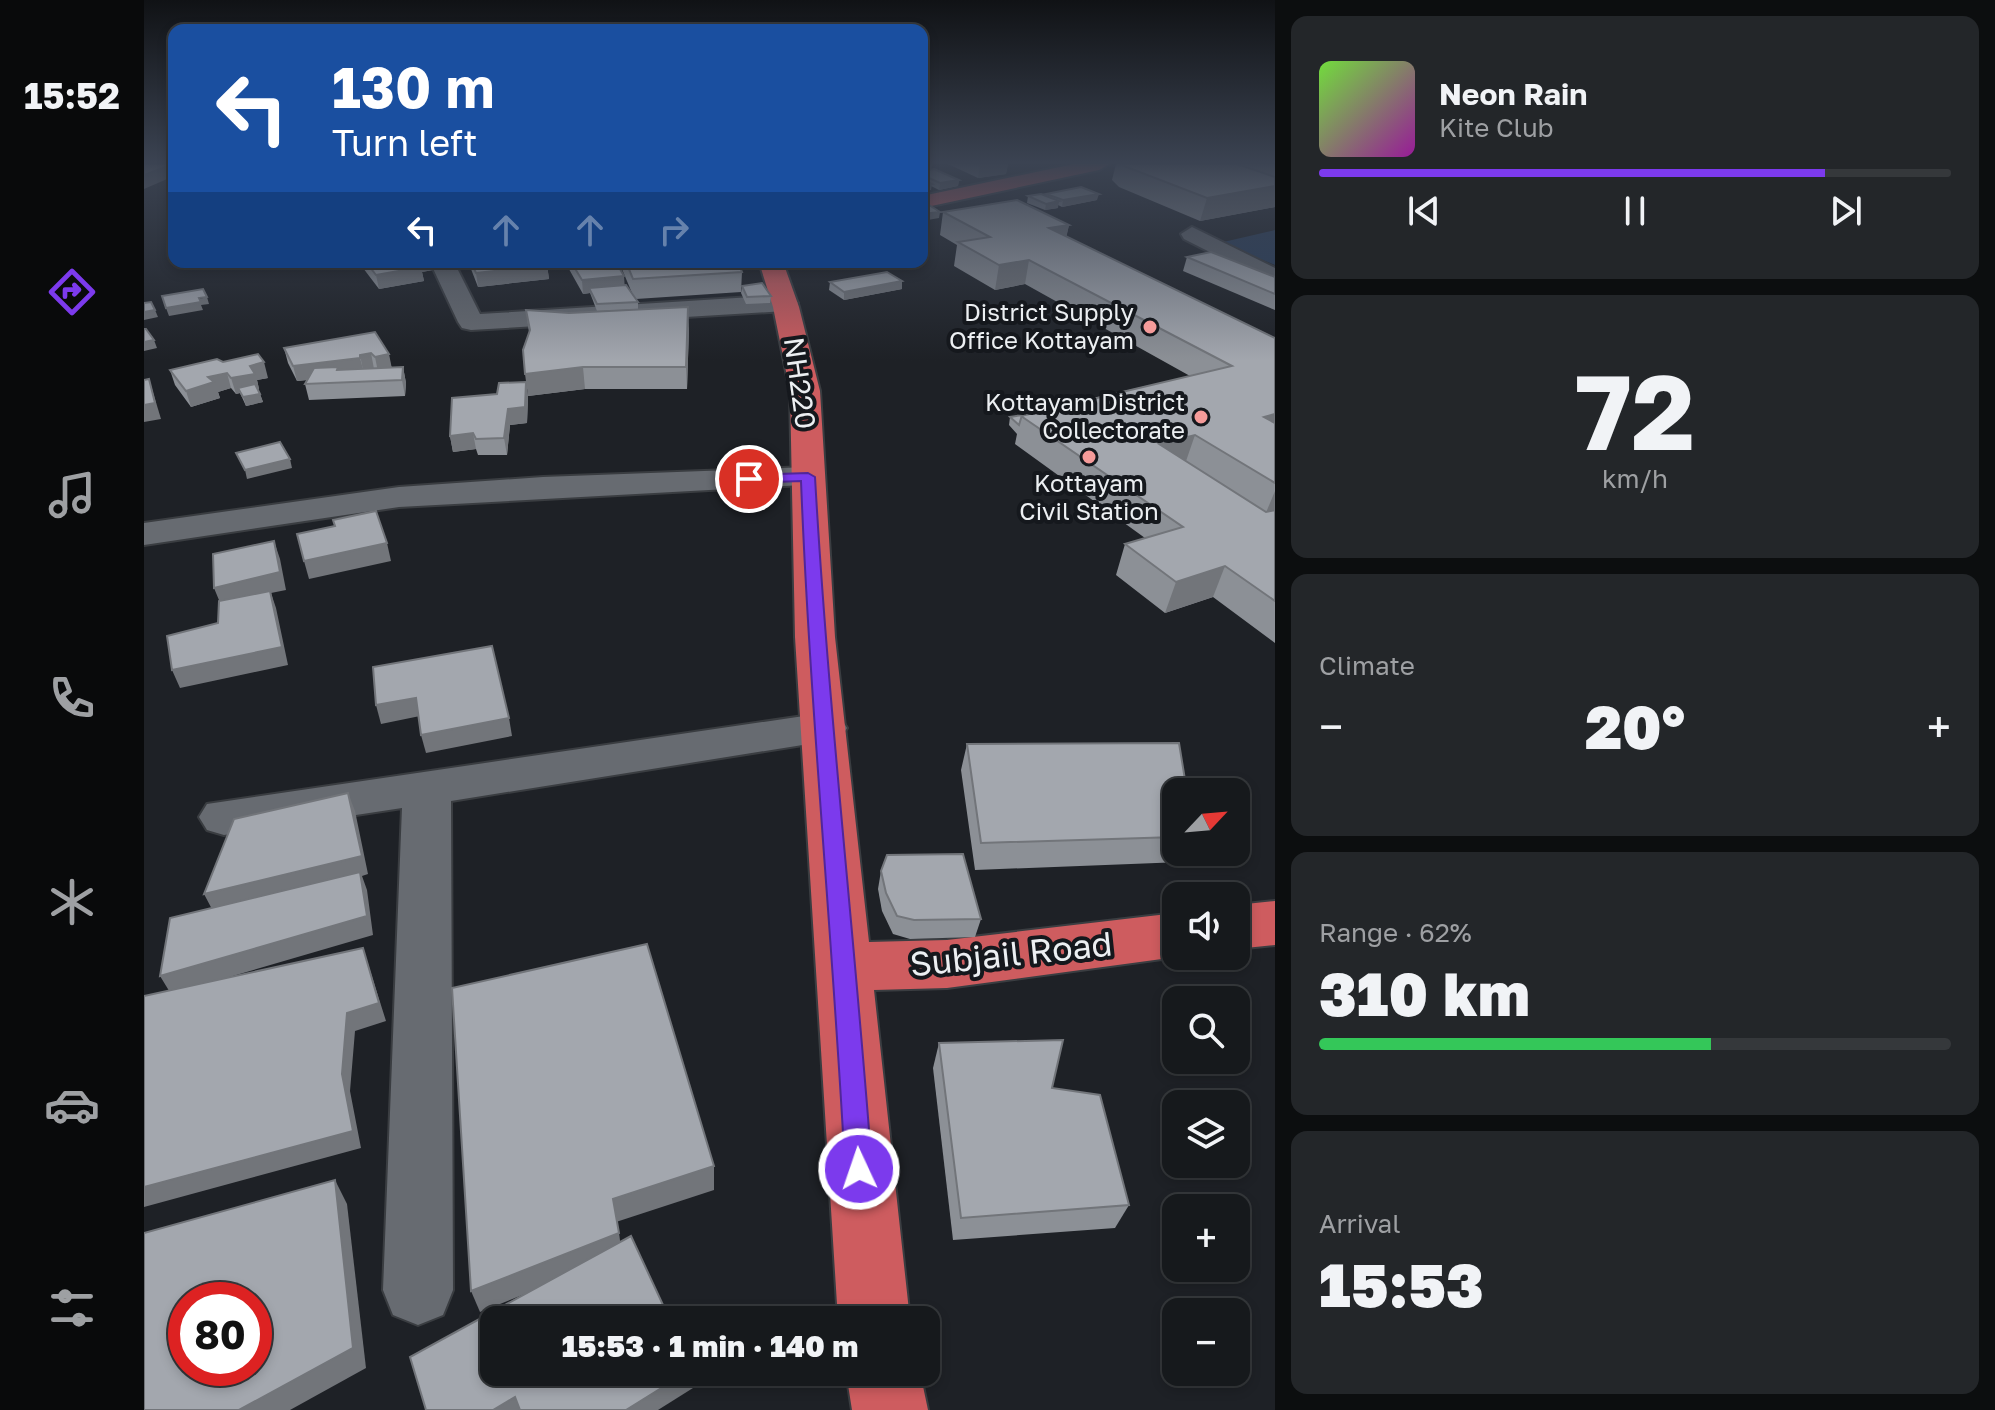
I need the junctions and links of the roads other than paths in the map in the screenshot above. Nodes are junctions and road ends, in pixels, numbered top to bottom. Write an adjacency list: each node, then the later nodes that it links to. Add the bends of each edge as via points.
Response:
1 (1192, 234): 4 (street)
2 (445, 268): 5 (street, via 471,322)
3 (773, 268): 5 (highway, NH220)
4 (1275, 278)
5 (785, 303): 6 (highway, NH220, via 805,391)
6 (808, 477): 7 (street, via 399,497); 8 (highway, NH220)
7 (144, 534)
8 (824, 728): 9 (street); 14 (highway, NH220)
9 (427, 786): 10 (street); 15 (street)
10 (224, 817)
11 (1275, 923): 12 (highway)
12 (1250, 926)
13 (1162, 938): 14 (highway, Subjail Road, via 947,964)
14 (846, 967): 16 (highway, NH220)
15 (418, 1290)
16 (873, 1306)
17 (886, 1386): 18 (highway)
18 (890, 1410)

